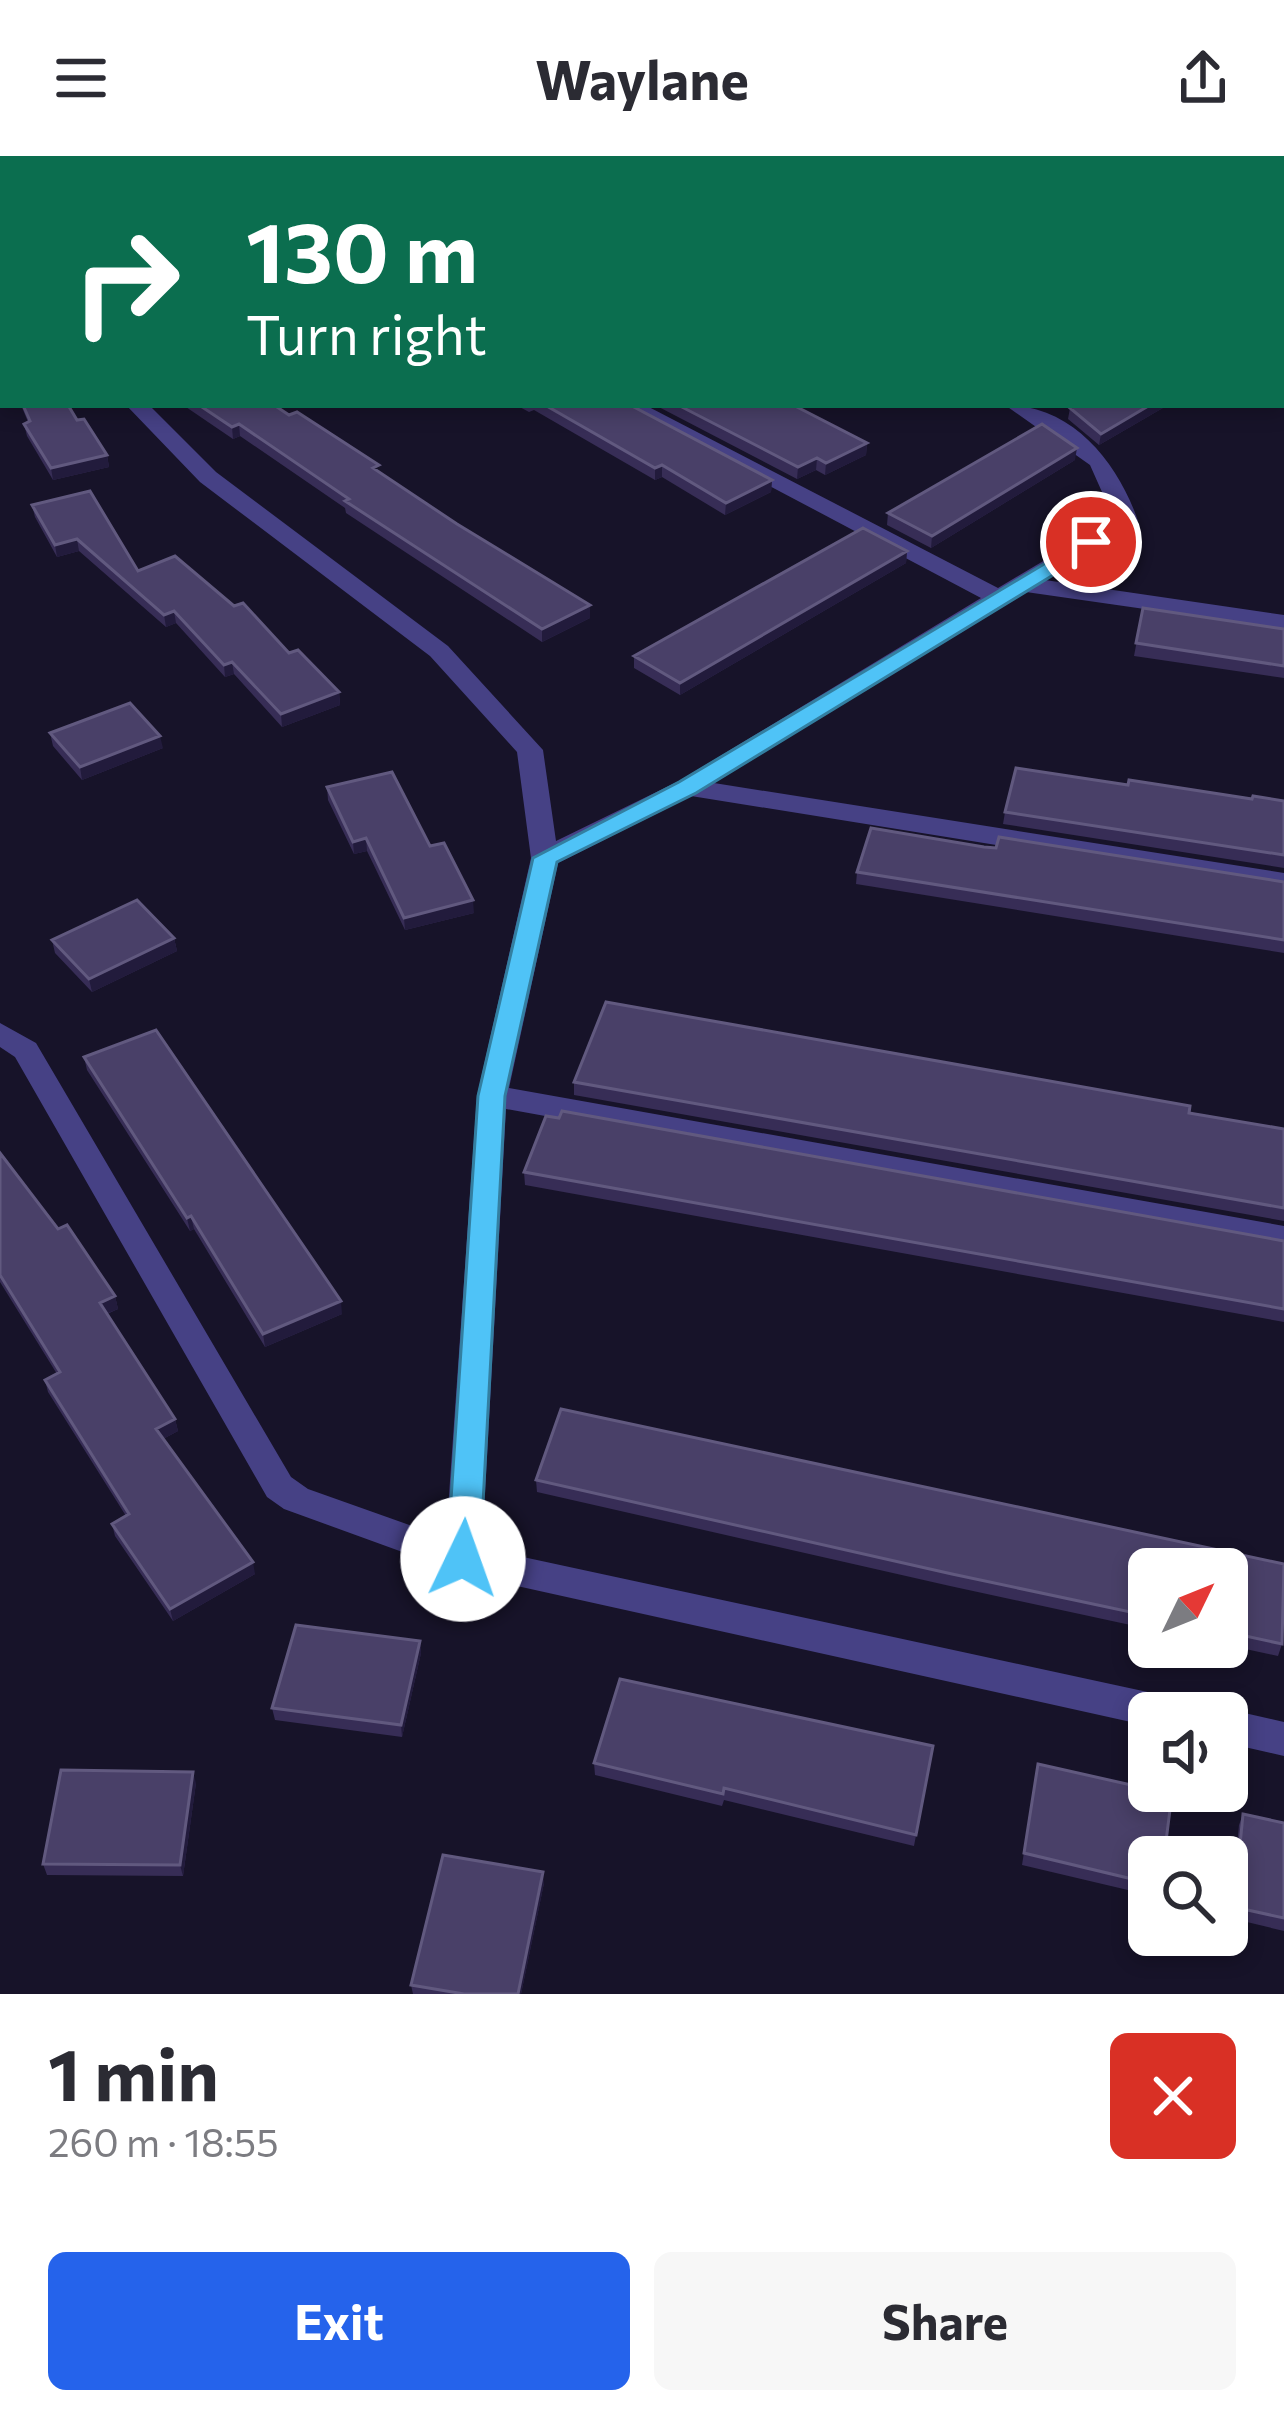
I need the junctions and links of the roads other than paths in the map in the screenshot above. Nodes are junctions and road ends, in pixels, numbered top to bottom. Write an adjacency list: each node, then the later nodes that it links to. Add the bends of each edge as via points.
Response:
1 (140, 408): 7 (street, via 208,476 440,651 530,750)
2 (634, 408): 4 (street)
3 (1021, 408): 4 (street, via 1099,457 1126,521)
4 (1010, 591): 5 (street); 6 (street)
5 (1284, 622)
6 (688, 788): 7 (street); 8 (street)
7 (545, 858): 10 (street)
8 (1284, 882)
9 (0, 1033): 12 (street, via 26,1050 279,1487)
10 (492, 1096): 11 (street); 12 (street)
11 (1284, 1238)
12 (463, 1559): 13 (street)
13 (1128, 1705)
14 (1248, 1731): 15 (street)
15 (1284, 1739)

